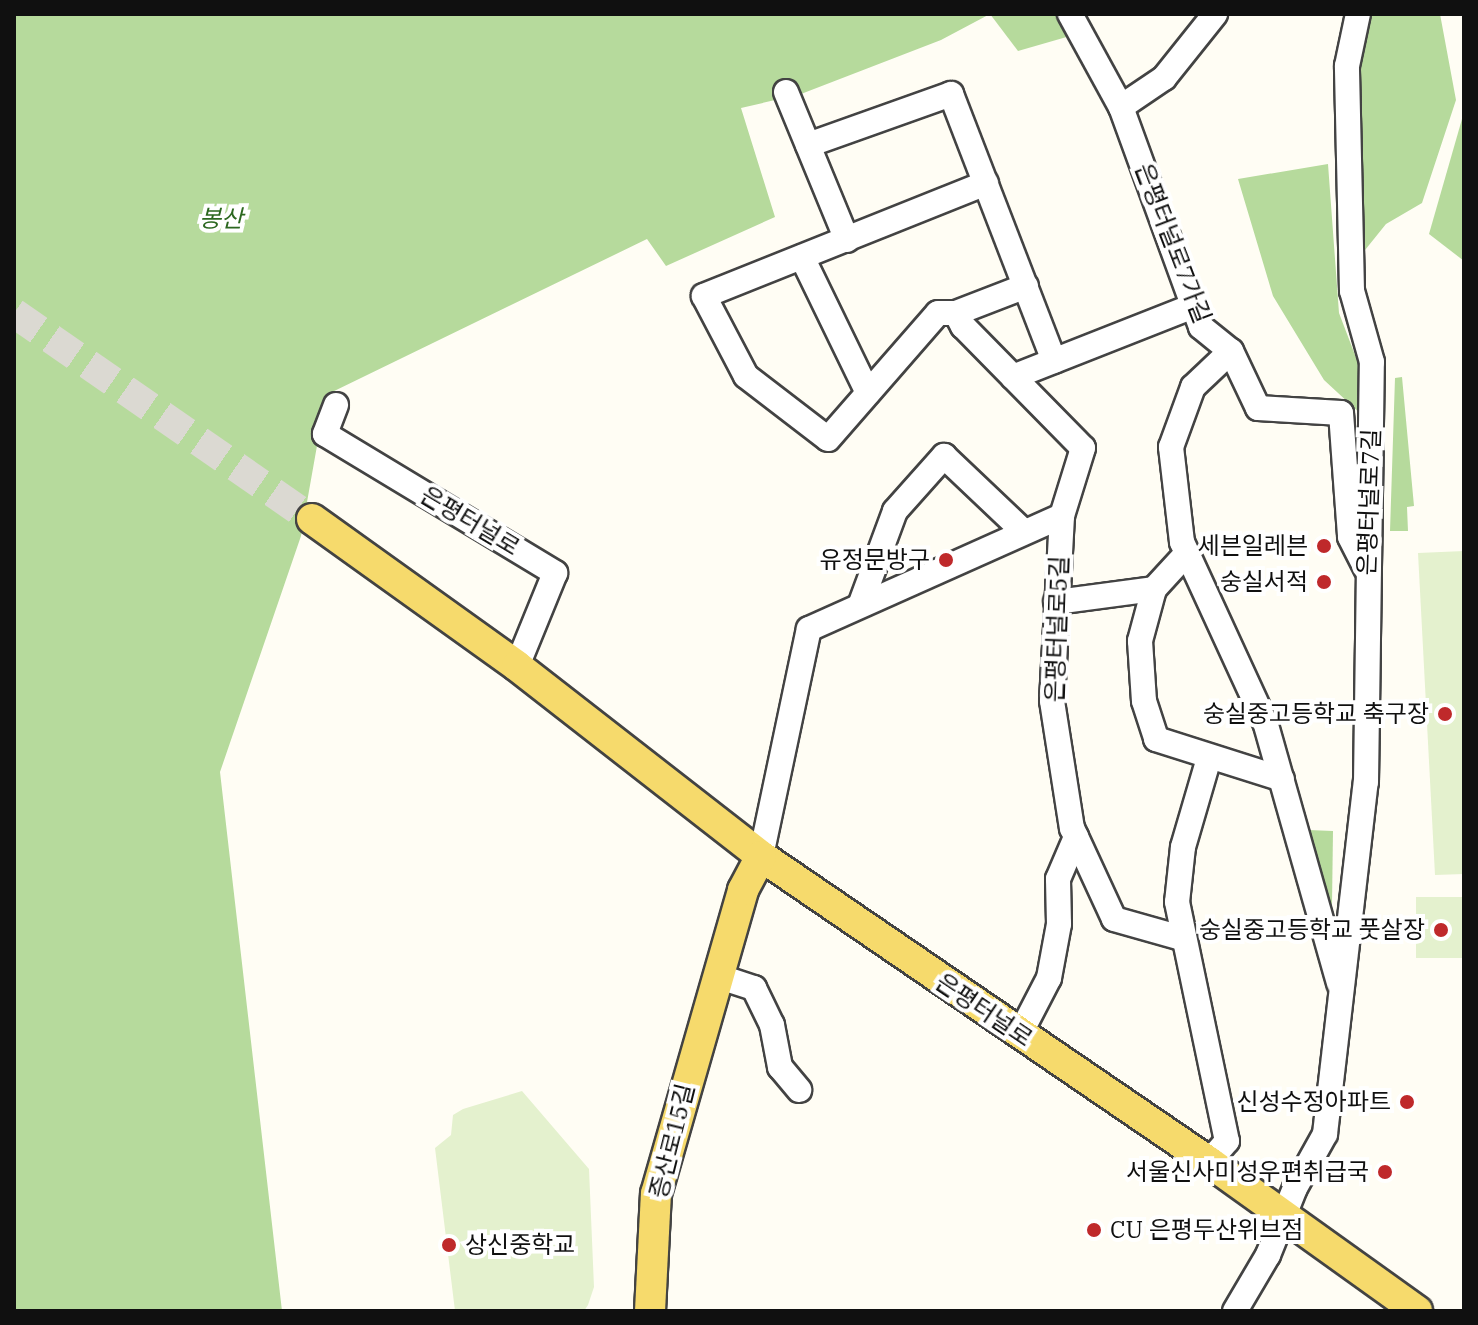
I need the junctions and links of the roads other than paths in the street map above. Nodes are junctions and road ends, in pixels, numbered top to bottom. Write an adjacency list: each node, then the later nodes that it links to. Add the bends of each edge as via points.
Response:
1 (1070, 14): 5 (street, 은평터널로7가길)
2 (1215, 14): 5 (street, via 1164,78)
3 (1358, 14): 22 (street, 은평터널로7길, via 1347,66 1352,291 1372,362)
4 (786, 92): 6 (street)
5 (1121, 107): 11 (street, 은평터널로7가길)
6 (808, 145): 7 (street, via 951,94); 8 (street)
7 (986, 183): 8 (street); 10 (street)
8 (847, 240): 9 (street)
9 (802, 257): 16 (street); 16 (street, via 704,296 746,376 828,439)
10 (1026, 286): 12 (street); 14 (street)
11 (1193, 306): 13 (street, 은평터널로7가길, via 1201,327); 14 (street)
12 (956, 313): 15 (street, 은평터널로5길); 16 (street, via 938,313)
13 (1231, 351): 21 (street, 은평터널로7길, via 1193,387 1171,447); 22 (street, 은평터널로7가길, via 1258,408 1341,413 1350,537)
14 (1054, 361): 15 (street)
15 (1013, 377): 18 (street, 은평터널로5길, via 1083,448)
16 (868, 393)
17 (336, 405): 26 (street, 은평터널로, via 325,434 555,573)
18 (1062, 516): 20 (street, 은평터널로5길); 24 (street, 은평터널로5길)
19 (312, 519): 26 (main road, 은평터널로)
20 (1023, 531): 25 (street, 은평터널로5길); 25 (street, 은평터널로5길, via 944,456 895,511)
21 (1187, 553): 23 (street); 28 (street, 은평터널로7길, via 1266,725)
22 (1367, 569): 33 (street, 은평터널로7길, via 1366,782)
23 (1154, 589): 24 (street); 27 (street, via 1140,641 1144,701 1156,739)
24 (1056, 602): 29 (street, 은평터널로5길, via 1052,701)
25 (861, 603): 30 (street, via 809,629)
26 (517, 666): 30 (main road, 은평터널로)
27 (1209, 758): 28 (street); 31 (street, via 1183,847 1177,902)
28 (1282, 779): 33 (street, 은평터널로7길)
29 (1076, 837): 31 (street, 은평터널로5길, via 1114,919); 34 (street, via 1058,879 1059,924 1049,978)
30 (761, 856): 32 (main road, 증산로15길, via 743,890); 34 (main road, 은평터널로)
31 (1181, 938): 36 (street, via 1227,1141)
32 (717, 976): 35 (street, via 754,988 772,1025 780,1067); 38 (main road, 증산로15길, via 656,1194)
33 (1342, 993): 37 (street, 은평터널로7길, via 1325,1134)
34 (1020, 1034): 36 (main road, 은평터널로)
35 (799, 1090)
36 (1209, 1162): 37 (main road, 은평터널로)
37 (1283, 1214): 39 (street, 은평터널로7길, via 1268,1255); 40 (main road, 은평터널로)
38 (650, 1311)
39 (1235, 1311)
40 (1417, 1311)

